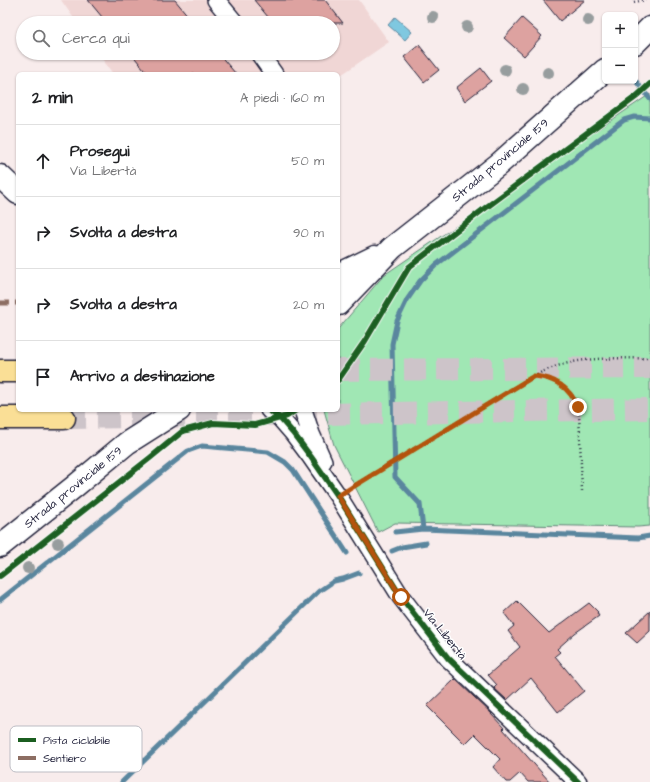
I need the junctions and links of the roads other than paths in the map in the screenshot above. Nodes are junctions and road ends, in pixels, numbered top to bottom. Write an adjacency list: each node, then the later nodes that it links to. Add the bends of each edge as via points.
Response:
1 (216, 0): 2 (street)
2 (229, 16)
3 (650, 28): 4 (street)
4 (638, 40)
5 (264, 60): 6 (street)
6 (273, 72)
7 (602, 73): 10 (street, Strada provinciale 159, via 499,164)
8 (0, 176): 9 (street)
9 (16, 191)
10 (392, 248): 11 (street, Strada provinciale 159); 12 (street, Strada provinciale 159)
11 (340, 275)
12 (340, 302)
13 (0, 371): 14 (highway)
14 (16, 371)
15 (151, 412): 21 (street, Strada provinciale 159)
16 (176, 412): 21 (street, Strada provinciale 159)
17 (272, 412): 22 (street, via 293,433)
18 (304, 412): 22 (street)
19 (0, 418): 20 (highway)
20 (64, 418)
21 (127, 443): 23 (street, Strada provinciale 159)
22 (338, 496): 24 (street, Via Libertà, via 397,591 448,658)
23 (0, 546)
24 (578, 782)

